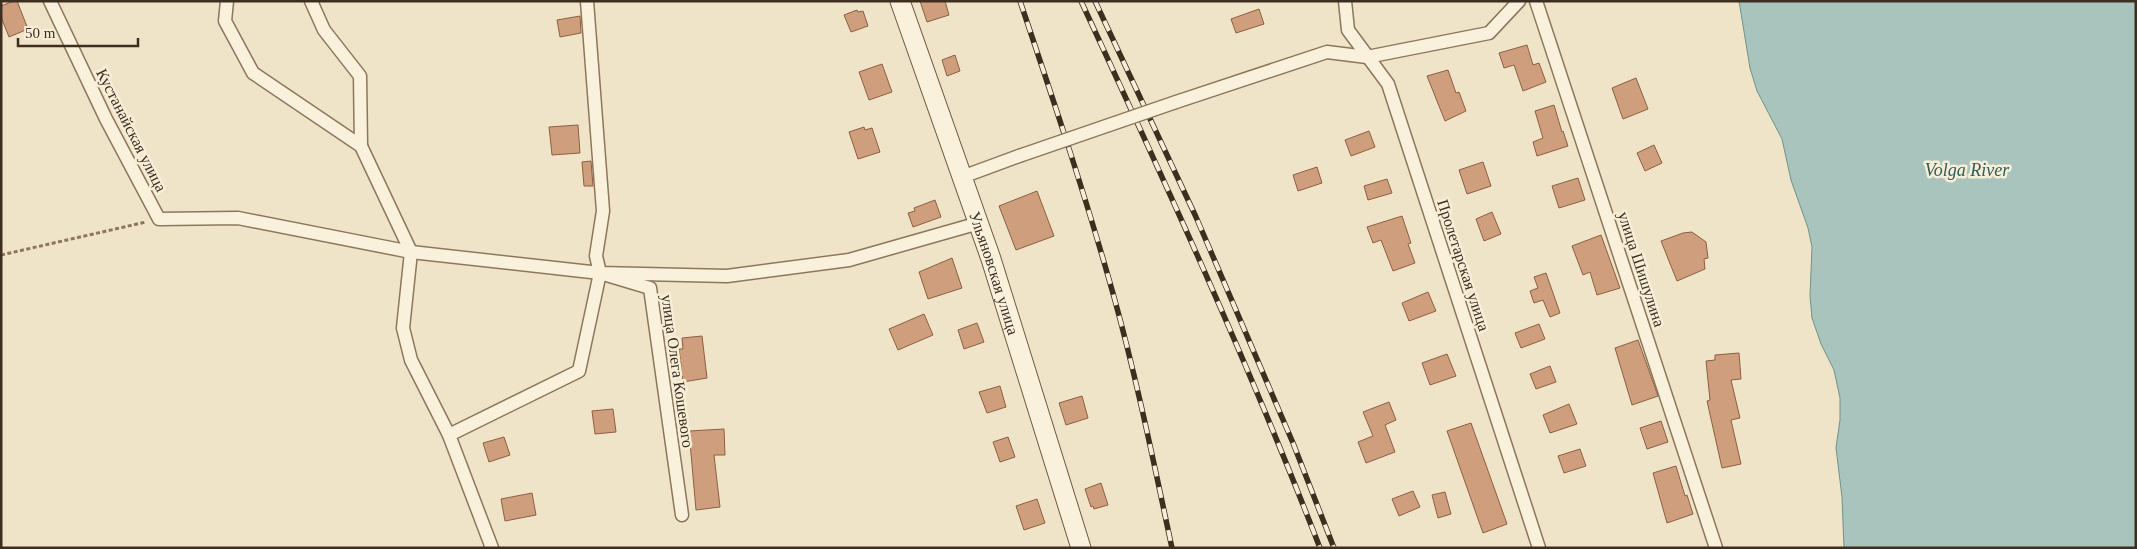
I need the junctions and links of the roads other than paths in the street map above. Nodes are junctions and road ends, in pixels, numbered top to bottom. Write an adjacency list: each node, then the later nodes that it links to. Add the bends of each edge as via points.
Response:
1 (50, 1): 13 (street, Кустанайская улица, via 159,219 238,218)
2 (227, 1): 10 (street, via 225,21 253,73)
3 (311, 1): 10 (street, via 324,30 360,76)
4 (587, 1): 14 (street, via 603,211 596,256)
5 (900, 1): 11 (main road, Ульяновская улица)
6 (1345, 1): 9 (street, Пролетарская улица, via 1348,30)
7 (1519, 1): 9 (street, via 1489,33)
8 (1536, 1): 20 (street, улица Шишулина)
9 (1367, 57): 11 (street, bridge, via 1327,52); 19 (street, Пролетарская улица, via 1388,84)
10 (360, 146): 13 (street)
11 (962, 177): 12 (main road, Ульяновская улица)
12 (978, 223): 14 (street, via 849,260 736,275); 18 (main road, Ульяновская улица)
13 (411, 252): 14 (street); 15 (street, via 403,328 411,360)
14 (600, 273): 15 (street, via 579,371); 16 (street, улица Олега Кошевого, via 650,288)
15 (449, 435): 17 (street)
16 (682, 515)
17 (492, 548)
18 (1081, 548)
19 (1539, 548)
20 (1716, 548)

